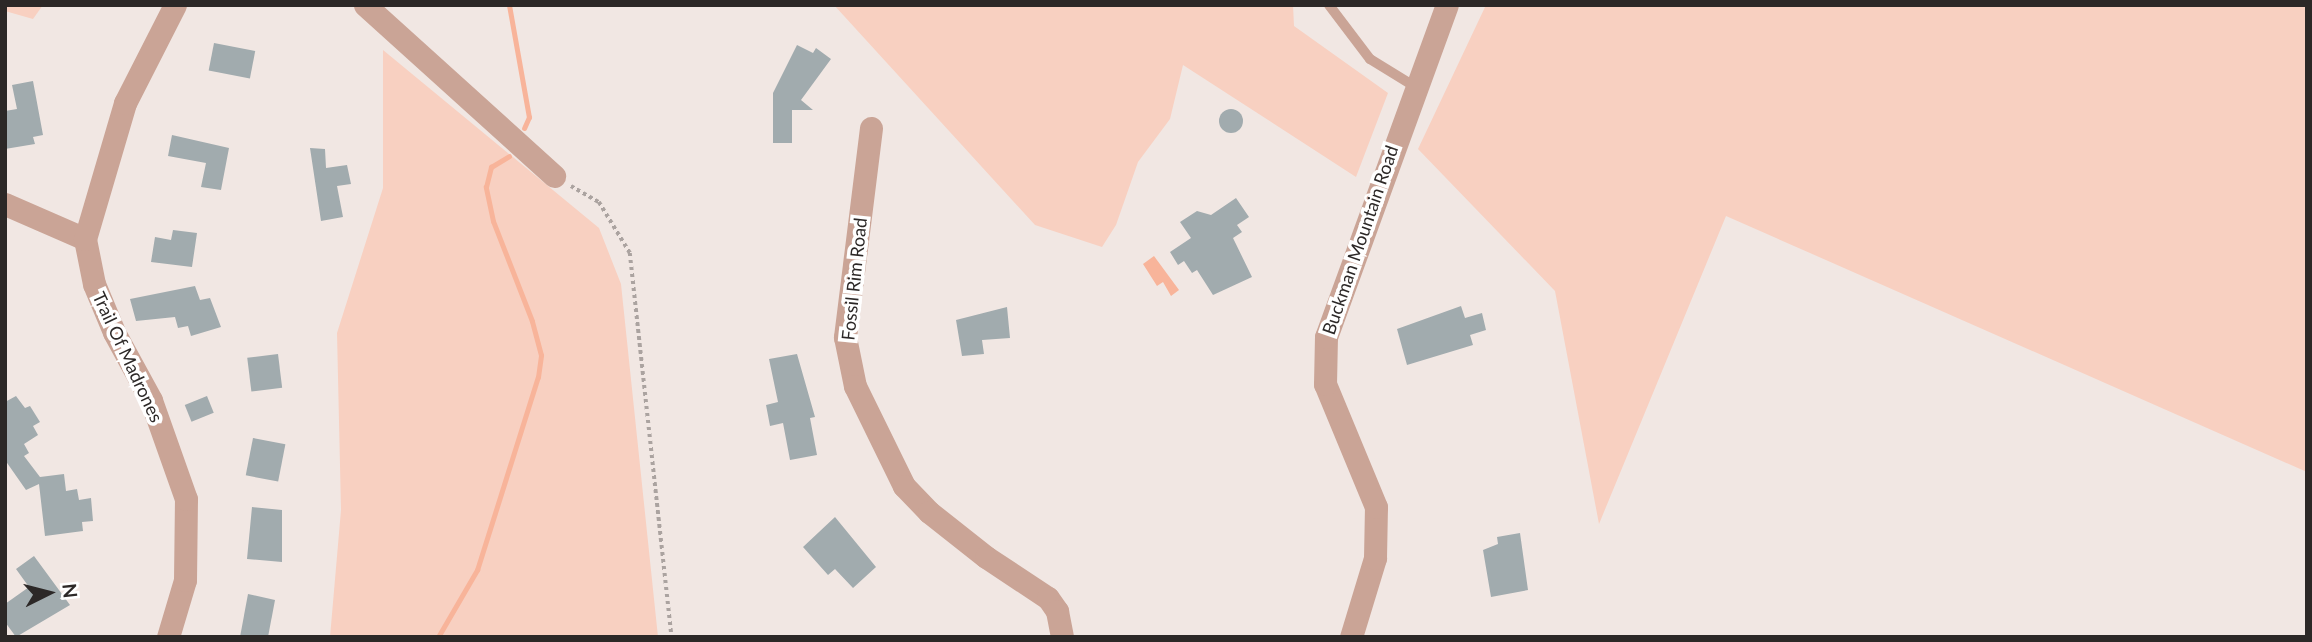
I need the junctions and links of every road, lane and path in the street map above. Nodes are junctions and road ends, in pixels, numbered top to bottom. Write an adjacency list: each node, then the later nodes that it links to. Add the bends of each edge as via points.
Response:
1 (174, 5): 9 (street, Trail Of Madrones, via 125,103)
2 (365, 5): 7 (street)
3 (1329, 5): 5 (lane, via 1370,59)
4 (1447, 5): 5 (street, Buckman Mountain Road)
5 (1414, 86): 13 (street, Buckman Mountain Road, via 1332,312 1323,360 1325,384 1376,507 1375,558)
6 (872, 128): 12 (street, Fossil Rim Road, via 845,337 855,386 904,486 986,557 1048,598 1057,611)
7 (554, 176): 11 (path, via 599,202 630,253)
8 (5, 204): 9 (street)
9 (85, 239): 10 (street, Trail Of Madrones, via 94,284 150,400 186,499 185,580)
10 (168, 637)
11 (672, 637)
12 (1062, 637)
13 (1351, 637)

